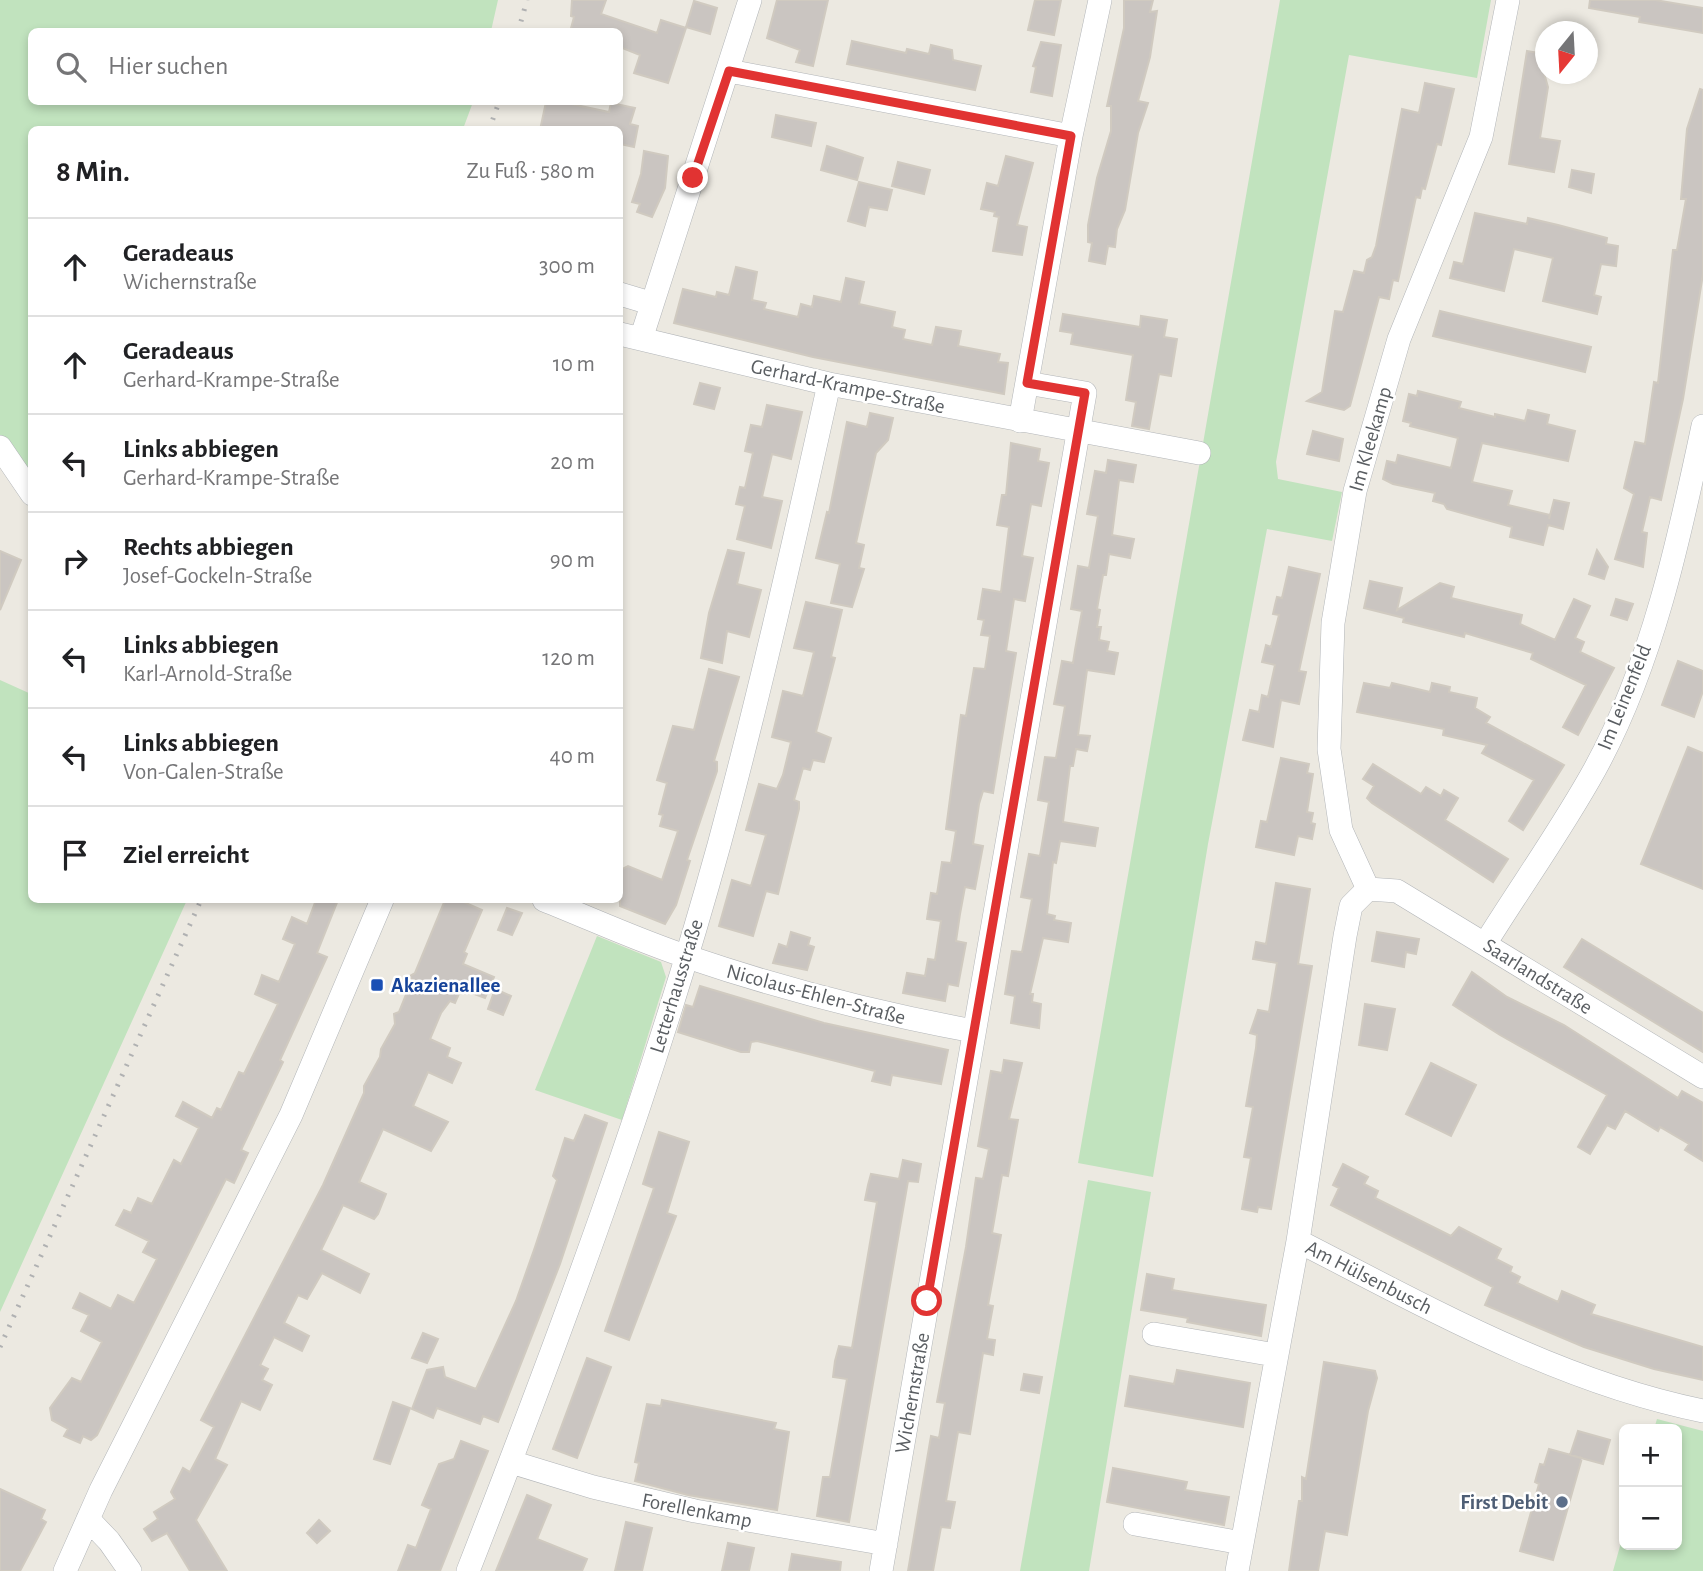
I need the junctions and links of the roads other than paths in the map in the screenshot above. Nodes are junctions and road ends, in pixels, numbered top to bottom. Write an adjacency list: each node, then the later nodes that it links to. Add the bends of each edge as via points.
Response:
1 (750, 0): 4 (street)
2 (1100, 0): 5 (street)
3 (1508, 0): 17 (street, Im Kleekamp, via 1481,137 1399,339 1361,467 1335,610 1329,749 1340,830)
4 (729, 71): 5 (street); 7 (street)
5 (1071, 136): 9 (street)
6 (623, 295): 7 (street)
7 (650, 303): 8 (street)
8 (630, 337): 10 (street, Gerhard-Krampe-Straße)
9 (1027, 383): 11 (street); 13 (street, via 1085,393)
10 (829, 384): 11 (street, Gerhard-Krampe-Straße); 21 (street, Letterhausstraße, via 760,686)
11 (1020, 421): 13 (street, Gerhard-Krampe-Straße)
12 (1703, 426): 20 (street, Im Leinenfeld, via 1676,549 1622,713 1595,769)
13 (1078, 430): 15 (street, Gerhard-Krampe-Straße); 22 (street, Wichernstraße)
14 (0, 447): 16 (street)
15 (1199, 453)
16 (28, 488)
17 (1368, 889): 20 (street, Saarlandstraße, via 1397,891); 24 (street, Am Hülsenbusch, via 1351,906 1345,936)
18 (381, 903): 29 (street, via 290,1115)
19 (551, 903): 21 (street, Nicolaus-Ehlen-Straße)
20 (1485, 944): 23 (street, Saarlandstraße)
21 (685, 957): 22 (street, Nicolaus-Ehlen-Straße, via 825,1000); 28 (street, Letterhausstraße, via 592,1244)
22 (973, 1031): 32 (street, Wichernstraße)
23 (1703, 1077)
24 (1298, 1241): 26 (street); 27 (street, Am Hülsenbusch, via 1486,1336 1639,1394)
25 (1154, 1335): 26 (street)
26 (1275, 1355): 31 (street)
27 (1703, 1411)
28 (511, 1462): 32 (street, Forellenkamp, via 684,1509); 35 (street, Letterhausstraße)
29 (88, 1519): 33 (street); 34 (street)
30 (1135, 1524): 31 (street)
31 (1242, 1543): 37 (street)
32 (886, 1544): 36 (street, Wichernstraße)
33 (72, 1569)
34 (130, 1571)
35 (468, 1571)
36 (881, 1571)
37 (1237, 1571)

